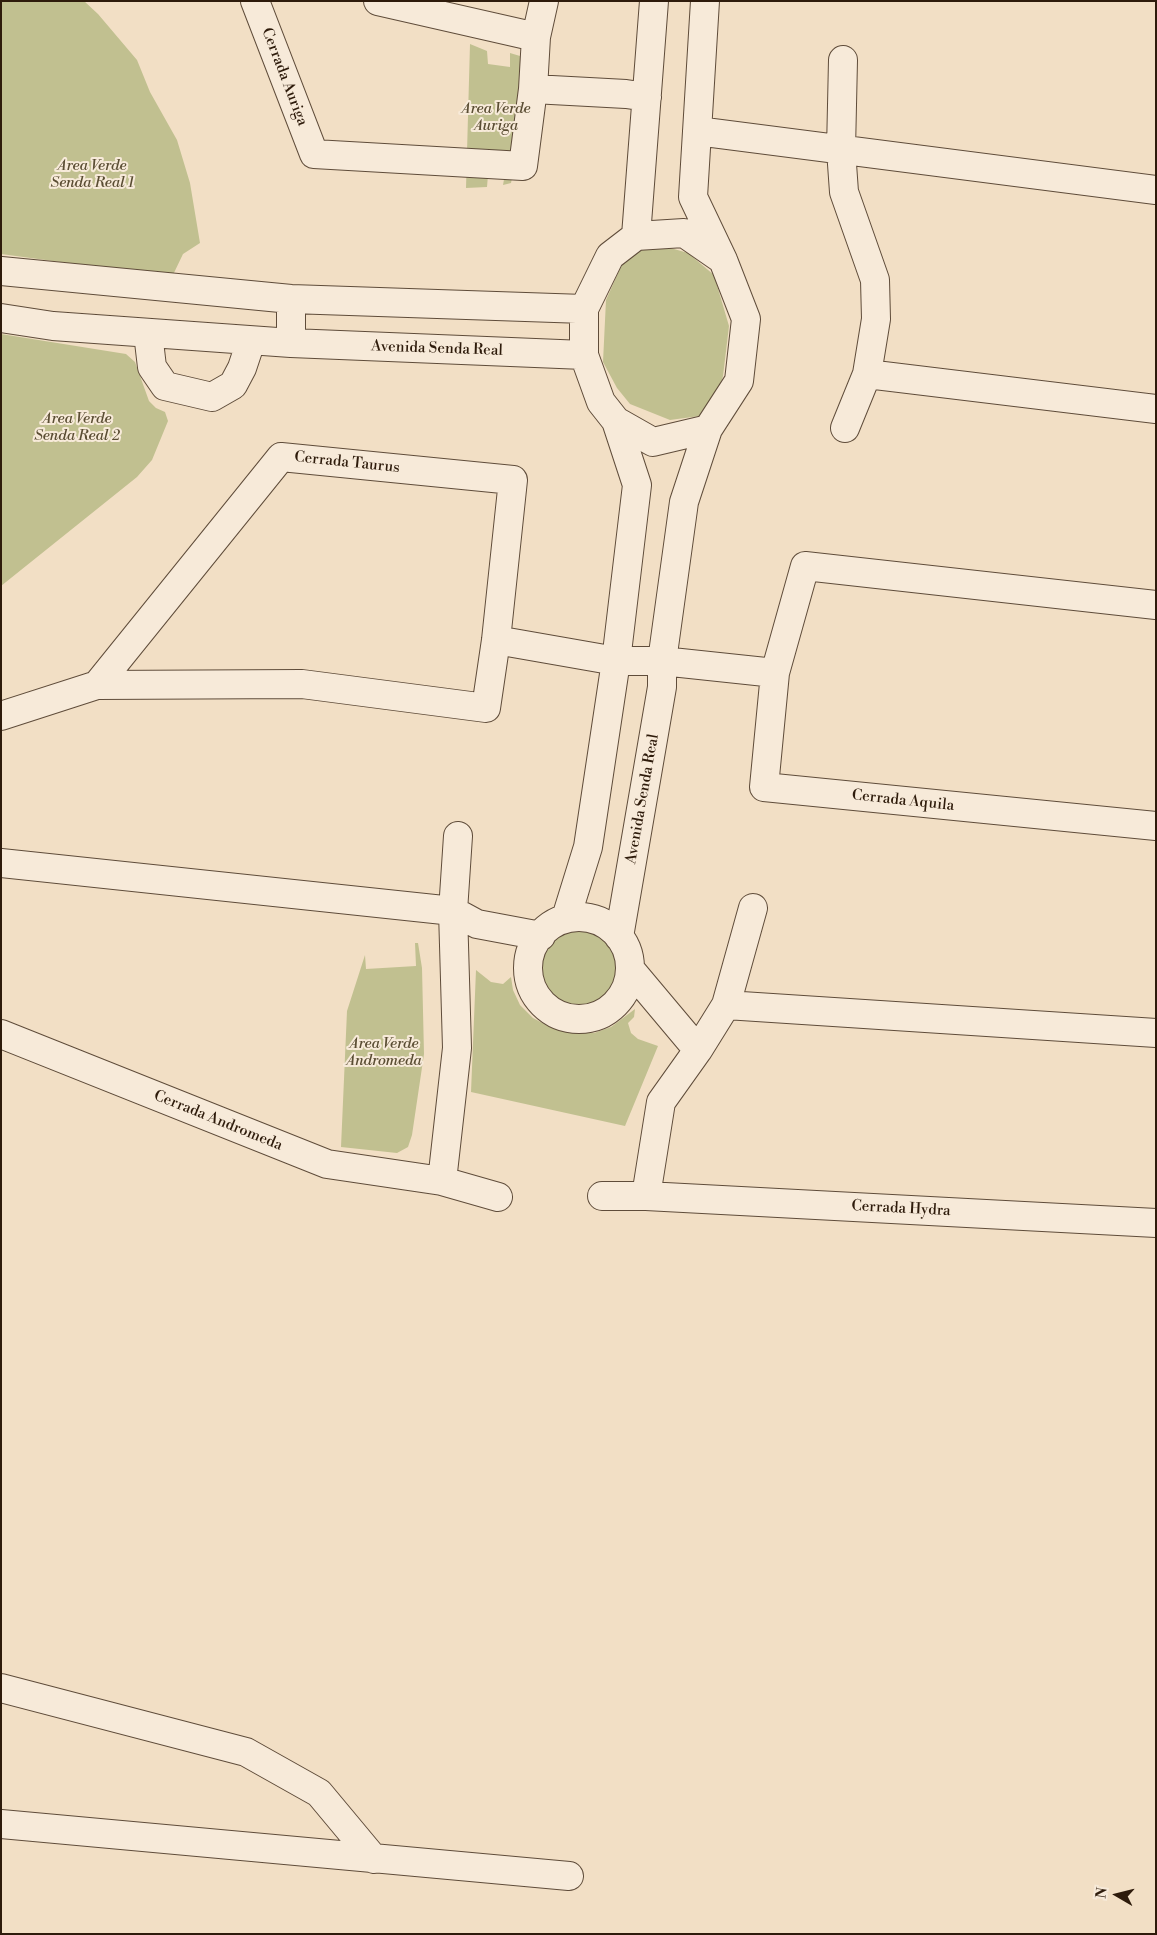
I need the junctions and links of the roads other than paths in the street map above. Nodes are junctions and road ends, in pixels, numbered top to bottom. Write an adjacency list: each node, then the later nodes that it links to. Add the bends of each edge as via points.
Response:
1 (255, 1): 8 (street, Cerrada Auriga, via 314,154 523,166)
2 (378, 1): 6 (street)
3 (544, 1): 6 (street)
4 (654, 1): 9 (street)
5 (705, 1): 10 (street, Avenida Senda Real)
6 (536, 37): 8 (street)
7 (843, 60): 11 (street)
8 (533, 89): 9 (street)
9 (647, 97): 13 (street)
10 (697, 131): 11 (street); 14 (street, Avenida Senda Real, via 693,197)
11 (841, 150): 12 (street); 23 (street, via 844,192 875,280 876,319)
12 (1156, 190)
13 (636, 236): 14 (street, via 684,233); 17 (street, via 610,256)
14 (723, 260): 26 (street, Avenida Senda Real, via 746,319 739,380)
15 (1, 271): 16 (street)
16 (291, 299): 17 (street); 21 (street)
17 (584, 309): 22 (street)
18 (1, 318): 19 (street, Avenida Senda Real, via 53,326)
19 (148, 333): 20 (street, Avenida Senda Real); 20 (street, via 152,367 165,386 212,397 233,385)
20 (251, 340): 21 (street, Avenida Senda Real)
21 (291, 343): 22 (street, Avenida Senda Real)
22 (584, 355): 25 (street, via 601,402)
23 (867, 374): 24 (street); 27 (street)
24 (1156, 409)
25 (616, 421): 26 (street, via 653,442); 30 (street, via 637,485)
26 (708, 428): 31 (street, Avenida Senda Real, via 684,502)
27 (846, 428)
28 (1156, 605): 32 (street, Cerrada Aquila, via 805,566)
29 (496, 640): 30 (street); 33 (street, Cerrada Taurus, via 486,708 302,684); 33 (street, Cerrada Taurus, via 513,480 281,457)
30 (616, 661): 31 (street); 40 (street, via 588,847)
31 (662, 662): 32 (street); 42 (street, Avenida Senda Real, via 662,687)
32 (775, 673): 35 (street, Cerrada Aquila, via 764,787)
33 (97, 685): 34 (street, Cerrada Taurus)
34 (1, 716)
35 (1156, 826)
36 (458, 836): 39 (street)
37 (1, 863): 39 (street)
38 (753, 908): 44 (street)
39 (452, 911): 41 (street, via 477,924); 48 (street, via 457,1048)
40 (566, 918): 41 (street, via 557,921); 42 (street, via 592,919)
41 (541, 936): 43 (street, via 529,959 529,976 534,992 558,1015 591,1018 607,1011 619,1000 627,985)
42 (619, 937): 43 (street, via 627,952)
43 (630, 968): 47 (street)
44 (726, 1005): 45 (street); 47 (street)
45 (1156, 1033)
46 (1, 1034): 48 (street, Cerrada Andromeda, via 327,1164)
47 (698, 1050): 50 (street, via 661,1102)
48 (442, 1182): 51 (street, Cerrada Andromeda)
49 (602, 1196): 50 (street, Cerrada Hydra)
50 (646, 1196): 52 (street, Cerrada Hydra)
51 (498, 1197)
52 (1156, 1223)
53 (1, 1688): 55 (street, via 246,1752 319,1793)
54 (1, 1824): 55 (street)
55 (374, 1859): 56 (street)
56 (570, 1876)

